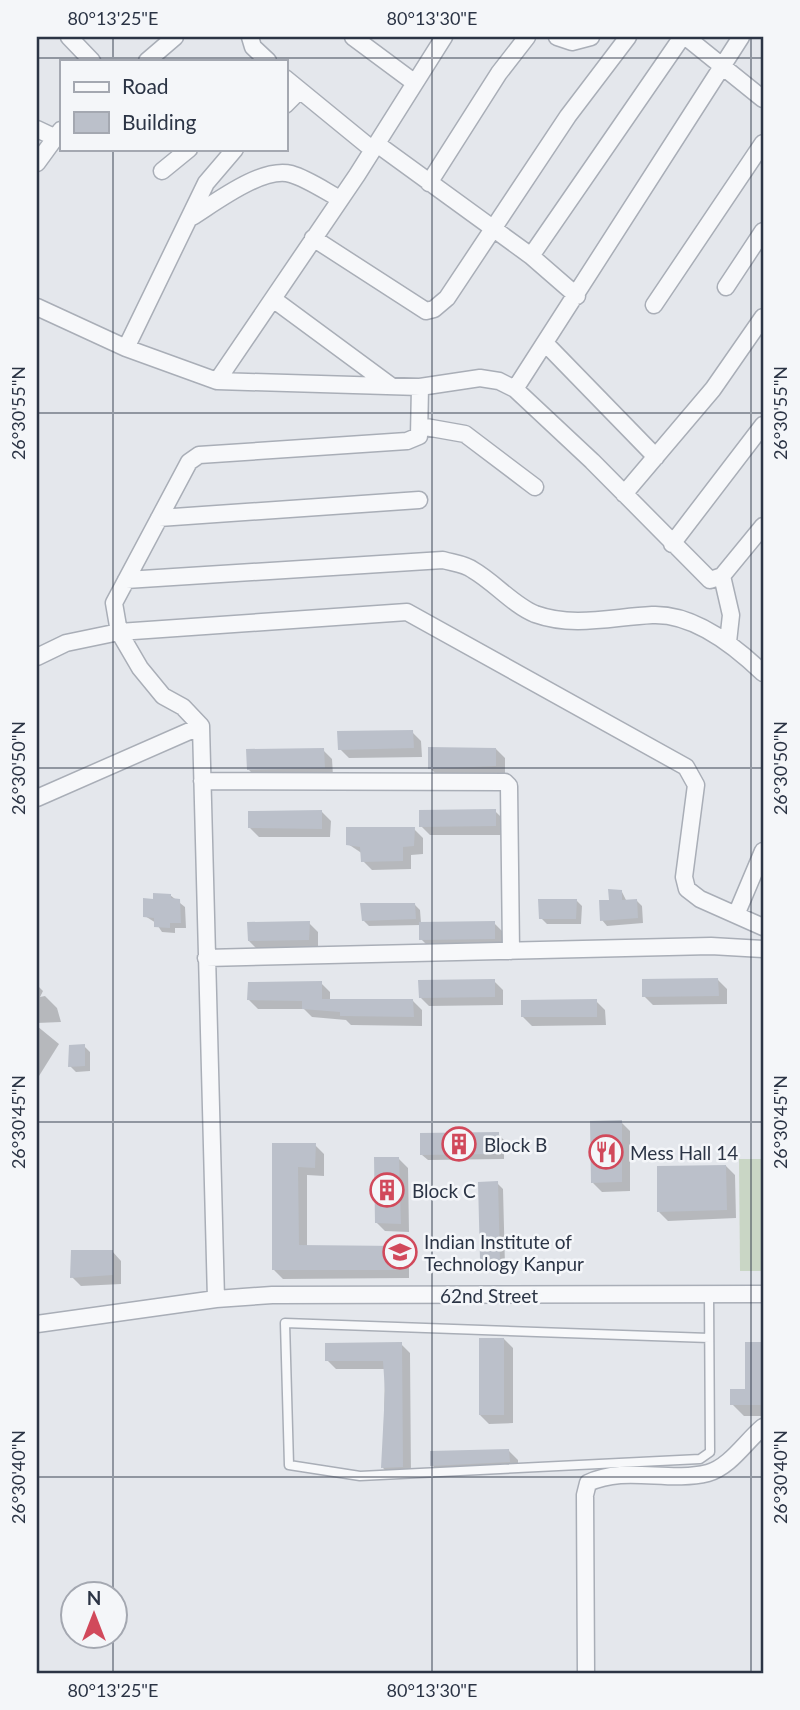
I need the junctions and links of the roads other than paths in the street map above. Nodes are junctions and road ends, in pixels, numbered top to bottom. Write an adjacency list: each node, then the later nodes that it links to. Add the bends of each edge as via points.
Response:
1 (174, 37): 13 (street)
2 (250, 37): 14 (street, via 253,47)
3 (353, 37): 17 (street)
4 (444, 37): 17 (street)
5 (527, 37): 29 (street)
6 (557, 37): 7 (street, via 572,42)
7 (591, 37)
8 (628, 37): 32 (street, via 568,116)
9 (684, 37): 15 (street); 35 (street)
10 (741, 37): 15 (street)
11 (73, 38): 12 (street)
12 (91, 60)
13 (148, 60)
14 (267, 60)
15 (721, 67): 19 (street); 37 (street)
16 (287, 80): 18 (street)
17 (415, 83): 24 (street)
18 (299, 91): 20 (street); 24 (street)
19 (763, 99)
20 (287, 102)
21 (37, 129): 22 (street)
22 (58, 134): 27 (street)
23 (763, 143): 39 (street)
24 (375, 147): 29 (street); 30 (street)
25 (188, 150): 28 (street)
26 (234, 150): 31 (street, via 206,183)
27 (37, 163)
28 (162, 171)
29 (429, 183): 32 (street)
30 (340, 199): 31 (street, via 290,174 272,174); 34 (street)
31 (192, 216): 43 (street)
32 (493, 230): 34 (street, via 447,298 426,311); 35 (street)
33 (763, 231): 36 (street)
34 (313, 238): 38 (street)
35 (531, 256): 37 (street)
36 (726, 287)
37 (577, 296): 42 (street)
38 (273, 299): 44 (street); 45 (street)
39 (654, 305)
40 (37, 307): 43 (street)
41 (763, 317): 50 (street, via 713,389)
42 (546, 344): 47 (street); 50 (street)
43 (126, 348): 44 (street)
44 (218, 381): 45 (street)
45 (391, 386): 46 (street)
46 (420, 387): 47 (street, via 480,378); 49 (street)
47 (515, 389): 52 (street)
48 (763, 425): 56 (street)
49 (420, 426): 51 (street, via 465,434); 54 (street, via 419,436 407,441 199,455 189,462)
50 (656, 457): 52 (street)
51 (535, 487)
52 (624, 494): 56 (street)
53 (419, 500): 54 (street)
54 (159, 518): 58 (street)
55 (763, 526): 57 (street)
56 (672, 544): 57 (street, via 706,579)
57 (722, 576): 60 (street, via 731,615)
58 (126, 580): 59 (street, via 114,603); 60 (street, via 443,560 471,568 533,613 571,622 655,614)
59 (119, 632): 61 (street, via 66,643); 63 (street, via 163,696 183,707); 67 (street, via 407,612 422,618 686,767 696,785 684,877 687,890)
60 (728, 642): 62 (street)
61 (37, 657)
62 (763, 673)
63 (201, 726): 64 (street); 65 (street)
64 (202, 781): 70 (street, via 505,782 509,786); 71 (street)
65 (37, 798)
66 (763, 851): 67 (street)
67 (736, 915): 68 (street)
68 (763, 927)
69 (763, 949): 70 (street)
70 (510, 951): 71 (street)
71 (205, 958): 74 (street)
72 (709, 1294): 73 (street, 62nd Street); 74 (street, 62nd Street); 76 (lane)
73 (763, 1294)
74 (216, 1299): 75 (street, 62nd Street)
75 (37, 1324)
76 (709, 1338): 76 (lane, via 710,1452 700,1459 360,1476 289,1465 285,1323)
77 (763, 1427): 78 (street, via 725,1464 709,1472 605,1475 588,1483)
78 (586, 1673)

